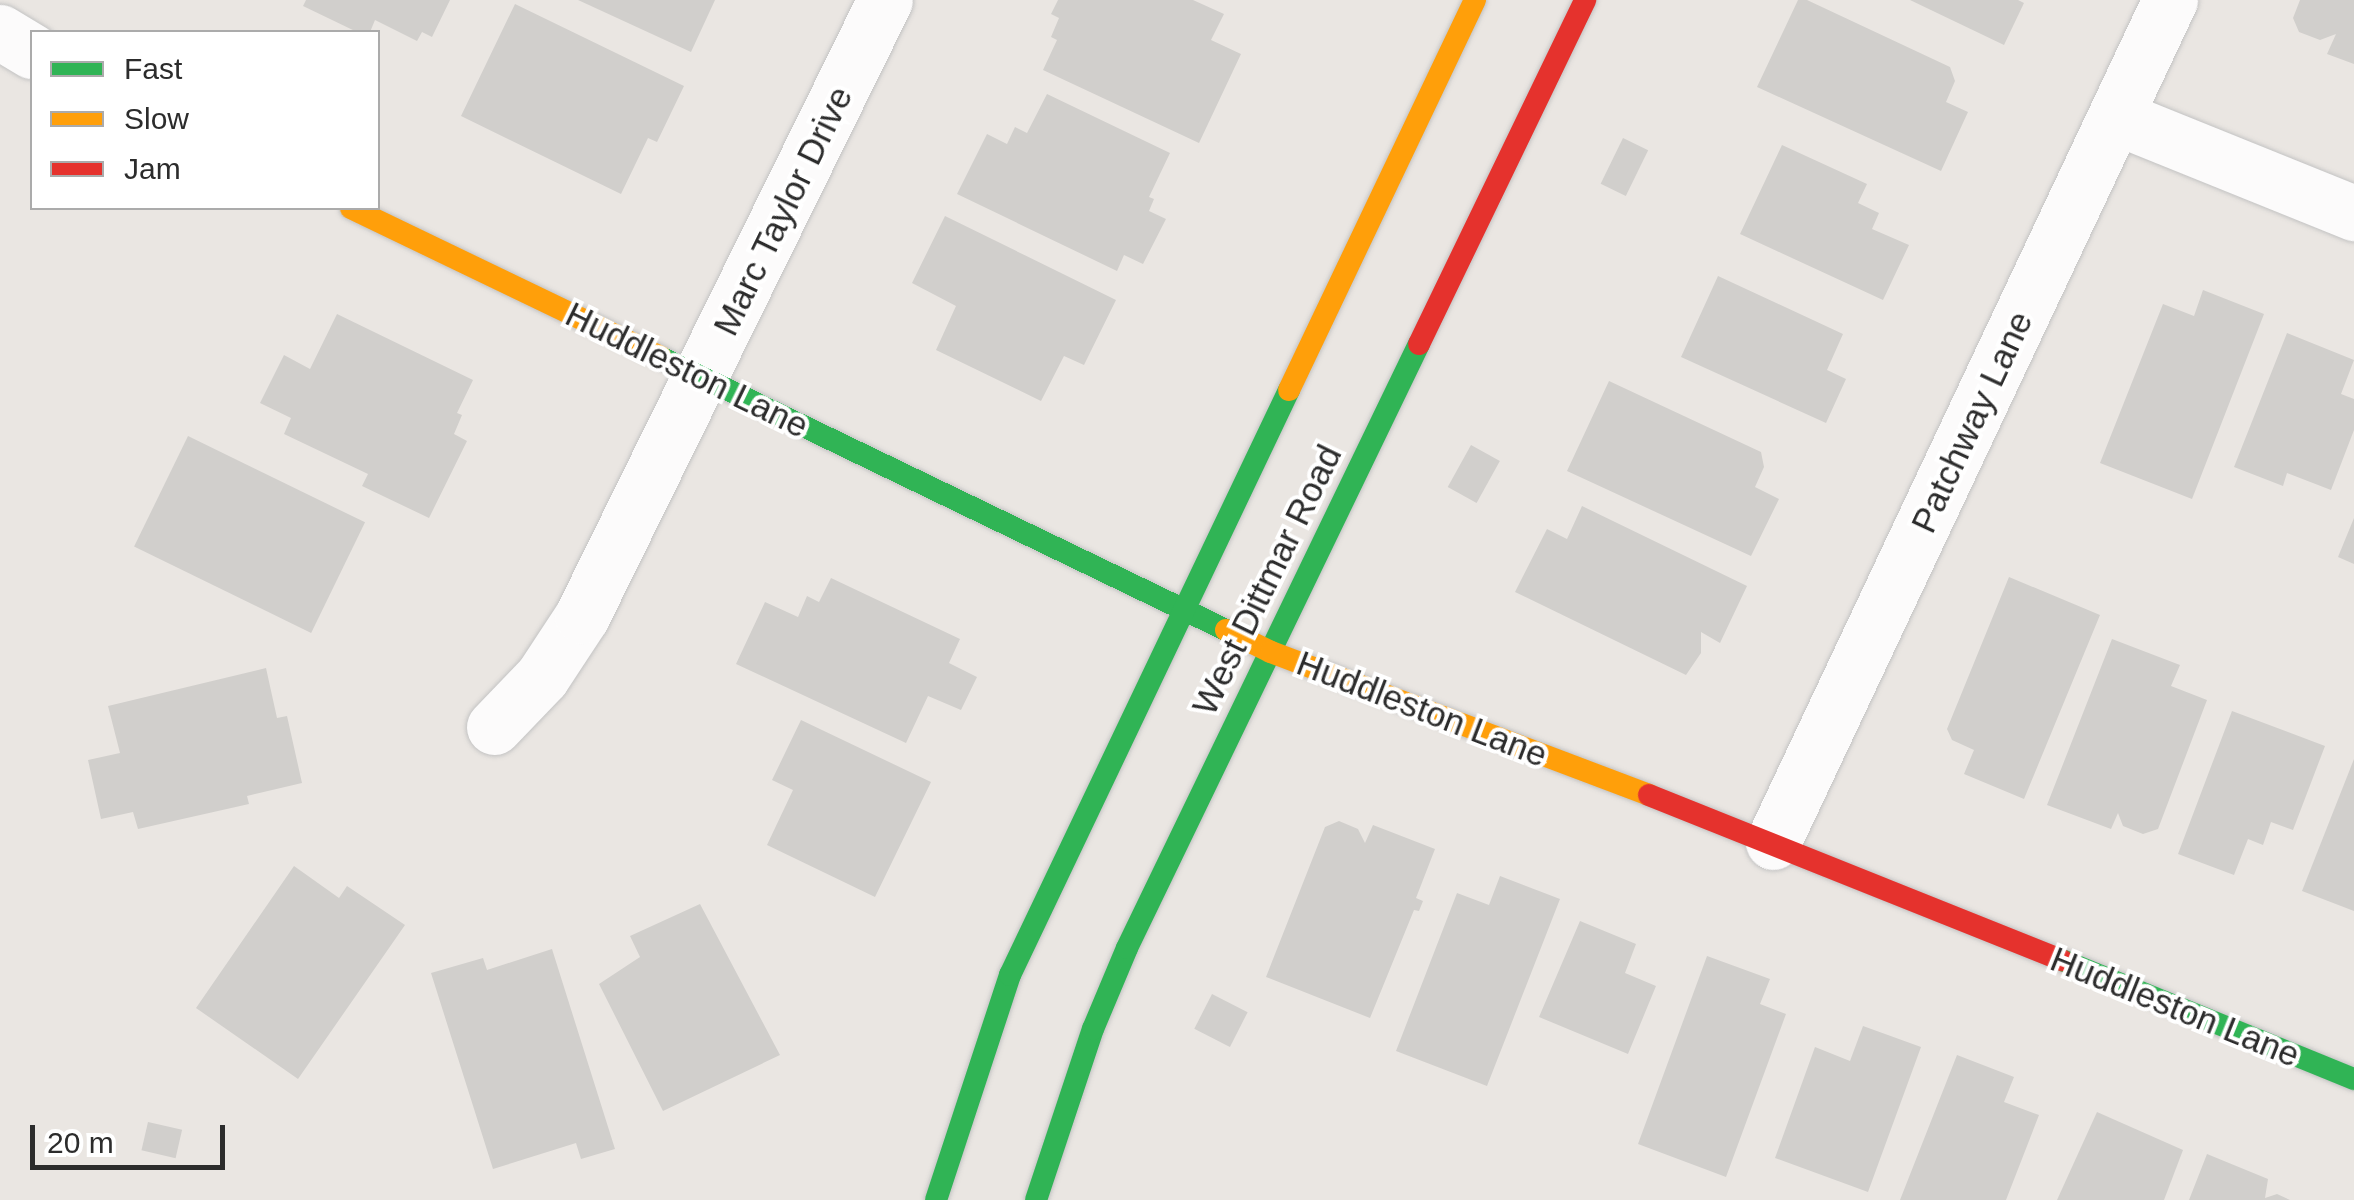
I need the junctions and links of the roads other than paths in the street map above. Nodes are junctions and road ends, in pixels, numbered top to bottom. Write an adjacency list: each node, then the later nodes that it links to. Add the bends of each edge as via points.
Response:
1 (885, 0): 10 (street, Marc Taylor Drive)
2 (1475, 0): 11 (street, West Dittmar Road)
3 (1586, 0): 12 (street, West Dittmar Road)
4 (2170, 0): 7 (street, Patchway Lane)
5 (0, 32): 6 (street)
6 (30, 50)
7 (2116, 117): 9 (street); 14 (street, Patchway Lane)
8 (355, 210): 10 (street, Huddleston Lane)
9 (2354, 213)
10 (703, 377): 11 (street, Huddleston Lane); 13 (street, Marc Taylor Drive, via 582,616 542,677)
11 (1182, 610): 12 (street, Huddleston Lane); 16 (street, West Dittmar Road, via 1010,976)
12 (1271, 652): 14 (street, Huddleston Lane); 17 (street, West Dittmar Road, via 1127,948)
13 (494, 727)
14 (1773, 842): 15 (street, Huddleston Lane)
15 (2354, 1080)
16 (936, 1200)
17 (1036, 1200)

